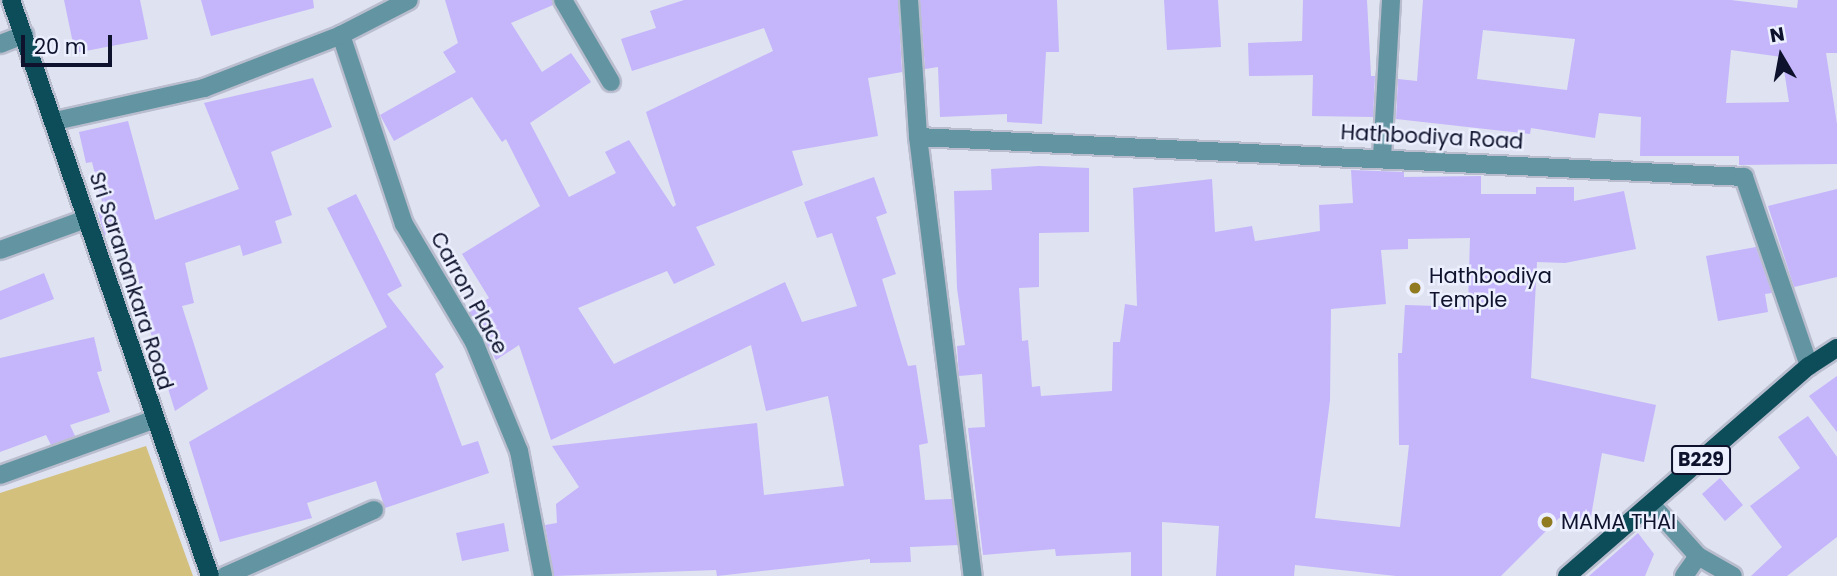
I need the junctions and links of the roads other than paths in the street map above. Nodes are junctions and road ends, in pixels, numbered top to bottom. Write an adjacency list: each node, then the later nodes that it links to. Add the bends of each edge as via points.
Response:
1 (11, 0): 6 (main road, Sri Saranankara Road)
2 (410, 0): 7 (street)
3 (563, 0): 9 (street)
4 (909, 0): 11 (street)
5 (1391, 0): 12 (street)
6 (24, 35): 8 (street); 10 (main road, Sri Saranankara Road)
7 (341, 35): 10 (street, via 204,89); 24 (street, Carron Place, via 404,224 474,342 519,451)
8 (0, 44)
9 (611, 82)
10 (55, 121): 13 (main road, Sri Saranankara Road)
11 (918, 137): 12 (street, Hathbodiya Road); 25 (street)
12 (1382, 157): 16 (street, Hathbodiya Road, via 1744,177)
13 (86, 219): 14 (street); 17 (main road, Sri Saranankara Road)
14 (0, 250)
15 (1837, 348): 16 (main road, B229)
16 (1809, 366): 19 (main road, B229)
17 (153, 420): 18 (street); 22 (main road, Sri Saranankara Road)
18 (0, 475)
19 (1651, 504): 21 (street); 26 (main road, B229)
20 (374, 510): 23 (street)
21 (1698, 556): 27 (street); 28 (street)
22 (210, 576)
23 (225, 576)
24 (543, 576)
25 (973, 576)
26 (1567, 576)
27 (1684, 576)
28 (1733, 576)

